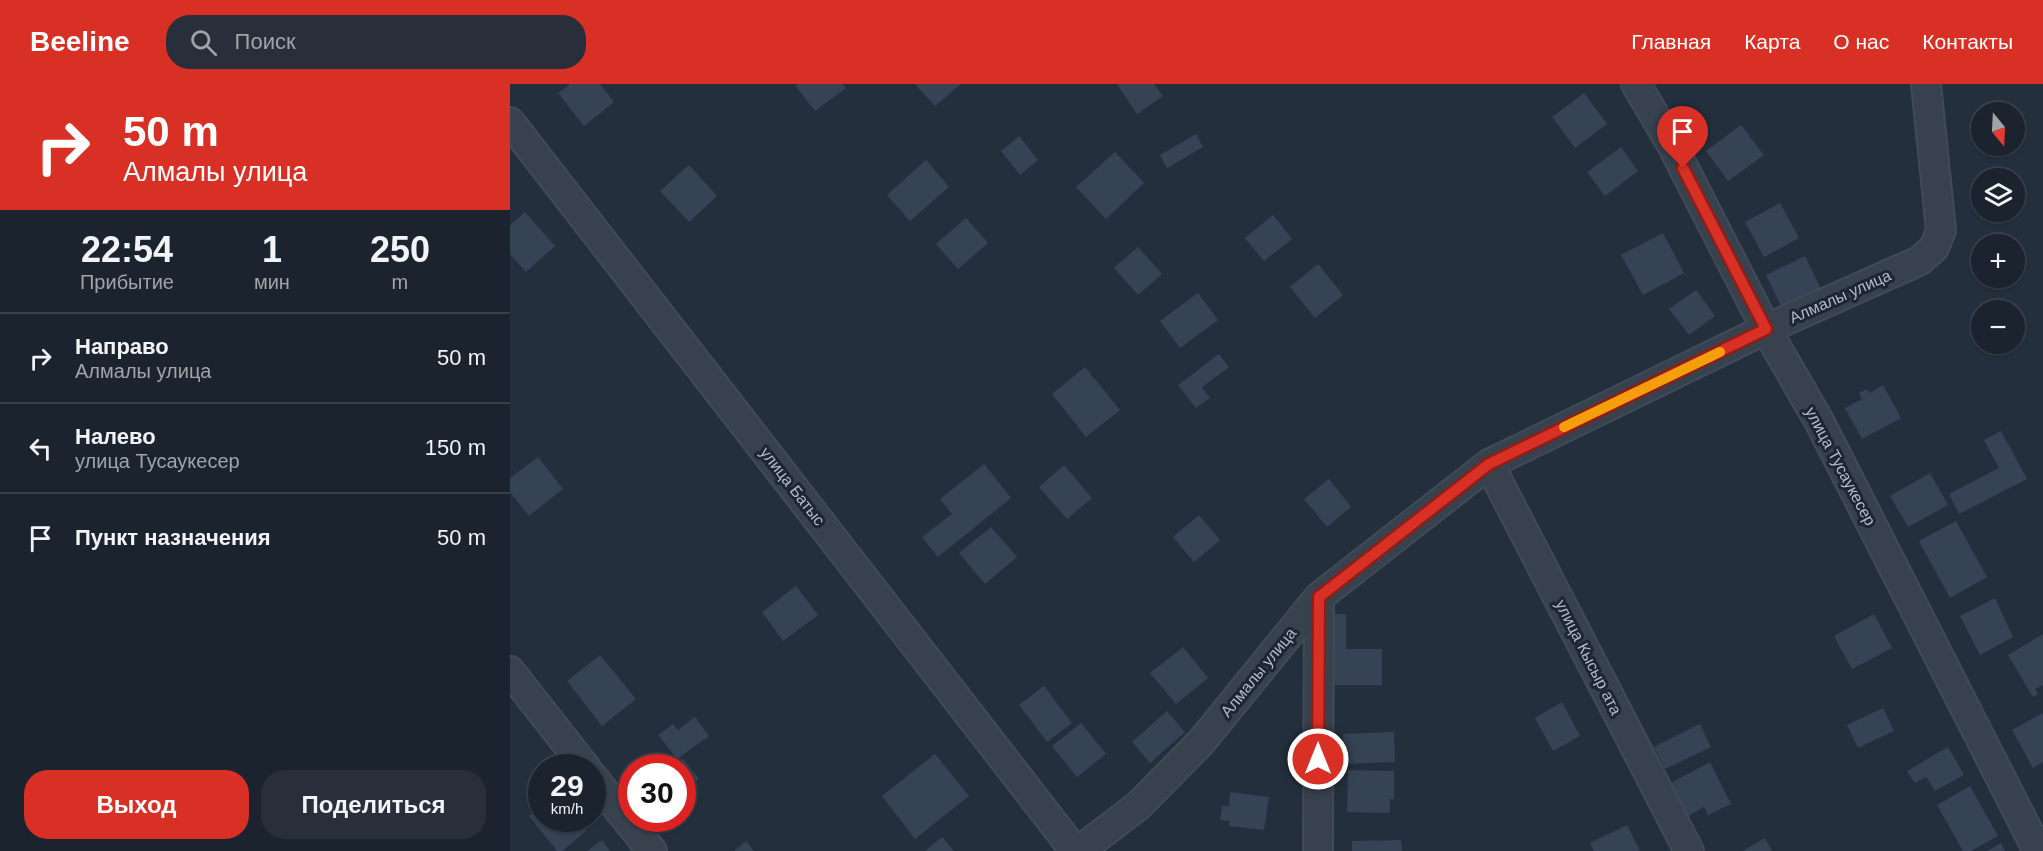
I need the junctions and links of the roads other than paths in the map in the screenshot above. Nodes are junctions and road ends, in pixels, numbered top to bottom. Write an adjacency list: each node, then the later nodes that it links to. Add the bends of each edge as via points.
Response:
1 (1636, 84): 4 (street, улица Тусаукесер, via 1673,147)
2 (1926, 84): 4 (street, Алмалы улица, via 1941,230 1934,248 1918,261)
3 (510, 122): 11 (street, улица Батыс)
4 (1766, 329): 5 (street, Алмалы улица); 14 (street, улица Тусаукесер, via 1819,422)
5 (1489, 464): 6 (street, Алмалы улица); 13 (street, улица Кысыр ата)
6 (1319, 597): 11 (street, Алмалы улица, via 1202,741 1138,806); 12 (street)
7 (510, 671): 8 (street)
8 (575, 754)
9 (606, 794): 10 (street)
10 (652, 851)
11 (1077, 851)
12 (1318, 851)
13 (1689, 851)
14 (2038, 851)

